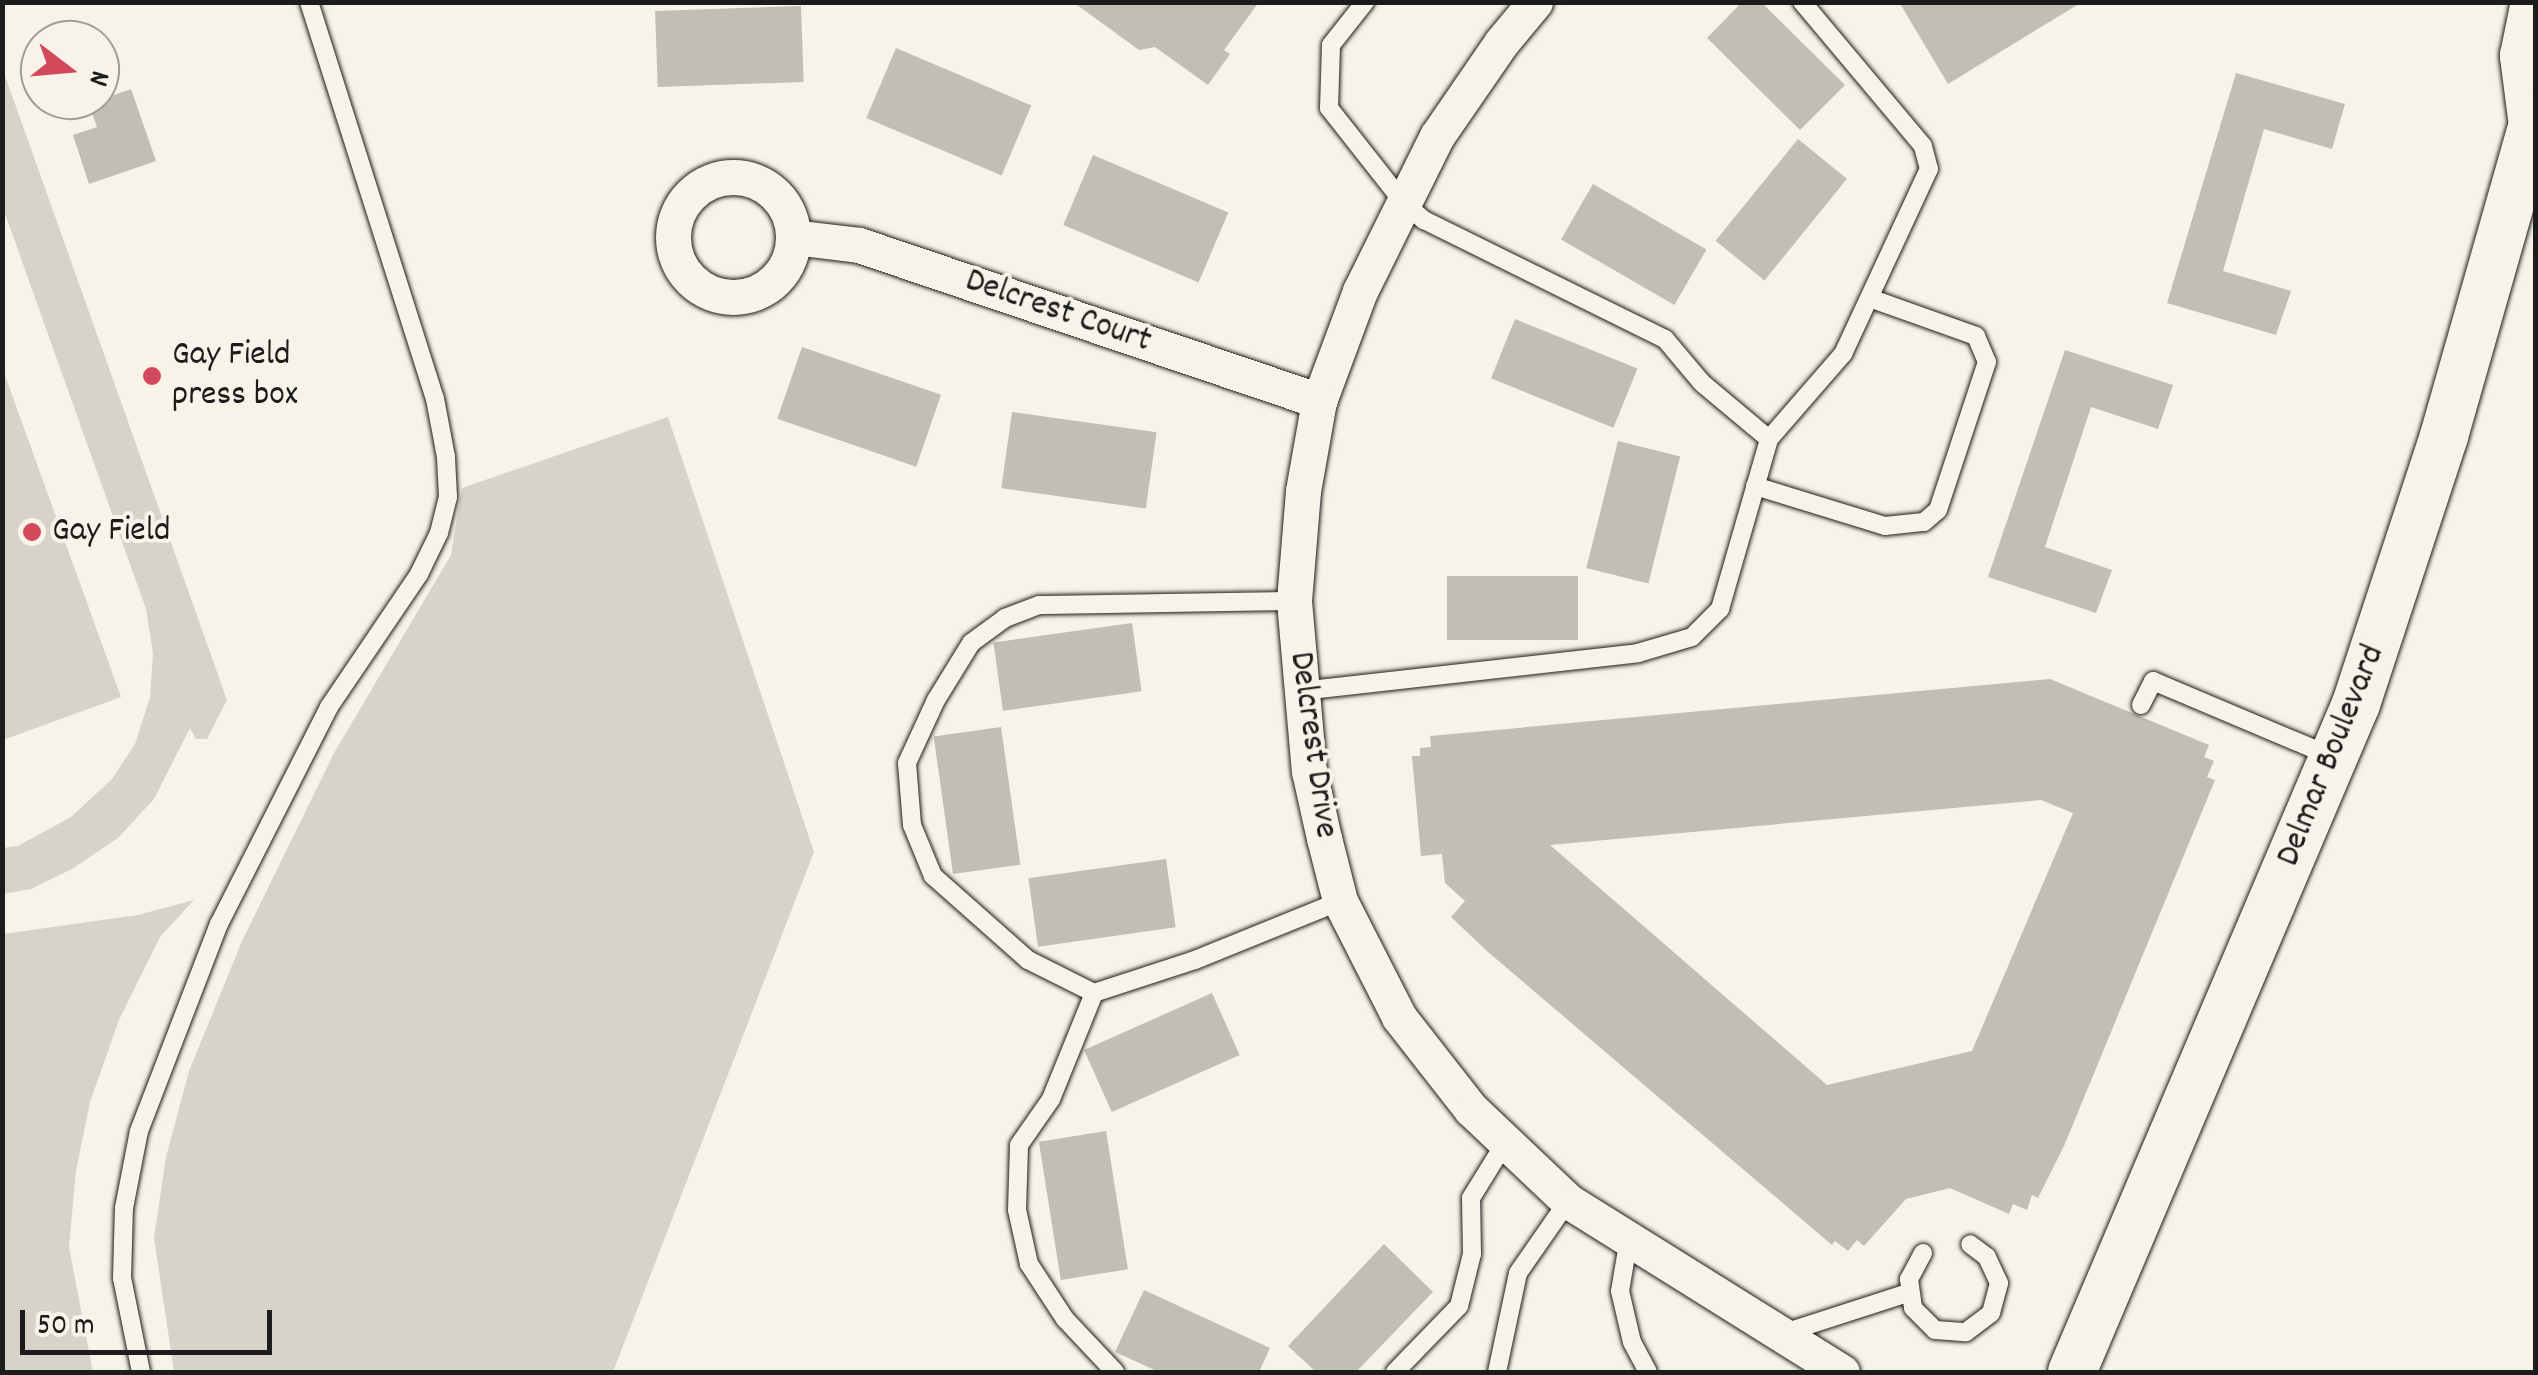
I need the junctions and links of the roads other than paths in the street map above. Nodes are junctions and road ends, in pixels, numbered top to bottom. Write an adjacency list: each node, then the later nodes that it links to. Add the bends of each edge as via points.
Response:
1 (309, 2): 27 (lane, via 435,398 448,498 419,574 329,706 219,924 139,1131 124,1208 122,1278)
2 (1365, 2): 7 (lane, via 1331,45 1329,108)
3 (1536, 2): 7 (street, Delcrest Drive, via 1437,136)
4 (1802, 2): 10 (lane, via 1923,146 1930,169)
5 (2536, 2): 6 (main road, Delmar Boulevard, via 2524,56)
6 (2534, 116): 8 (main road, Delmar Boulevard)
7 (1403, 202): 11 (street, Delcrest Drive, via 1360,291); 12 (lane, via 1424,220 1665,339 1702,383)
8 (2522, 202): 17 (main road, Delmar Boulevard)
9 (793, 238): 11 (street, Delcrest Court, via 859,245)
10 (1872, 299): 12 (lane, via 1843,354); 13 (lane, via 1976,336 1987,362 1938,510 1924,522 1886,526)
11 (1320, 401): 14 (street, Delcrest Drive)
12 (1769, 439): 13 (lane)
13 (1756, 486): 15 (lane, via 1720,610 1692,637 1638,653)
14 (1294, 601): 15 (street, Delcrest Drive); 19 (lane, via 1039,605 1004,618 971,642 936,700 908,763 912,825 933,876 1028,960)
15 (1301, 692): 18 (street, Delcrest Drive, via 1309,771)
16 (2141, 704): 17 (lane, via 2153,682)
17 (2334, 758): 33 (main road, Delmar Boulevard)
18 (1340, 901): 19 (lane); 20 (street, Delcrest Drive, via 1399,1017)
19 (1094, 993): 28 (lane, via 1051,1100 1019,1145 1017,1210 1029,1264 1065,1318)
20 (1505, 1142): 21 (street, Delcrest Drive); 29 (lane, via 1471,1198 1472,1254 1459,1306)
21 (1568, 1200): 22 (street, Delcrest Drive); 30 (lane, via 1518,1273)
22 (1629, 1238): 26 (street, Delcrest Drive); 31 (lane, via 1620,1291 1632,1342)
23 (1970, 1244): 25 (lane, via 1987,1257 1999,1283 1991,1313 1980,1325 1966,1332 1935,1330 1922,1321)
24 (1923, 1253): 25 (lane)
25 (1908, 1293): 26 (lane)
26 (1784, 1333): 32 (street, Delcrest Drive)
27 (140, 1372)
28 (1115, 1372)
29 (1395, 1372)
30 (1497, 1372)
31 (1648, 1372)
32 (1842, 1372)
33 (2072, 1372)

